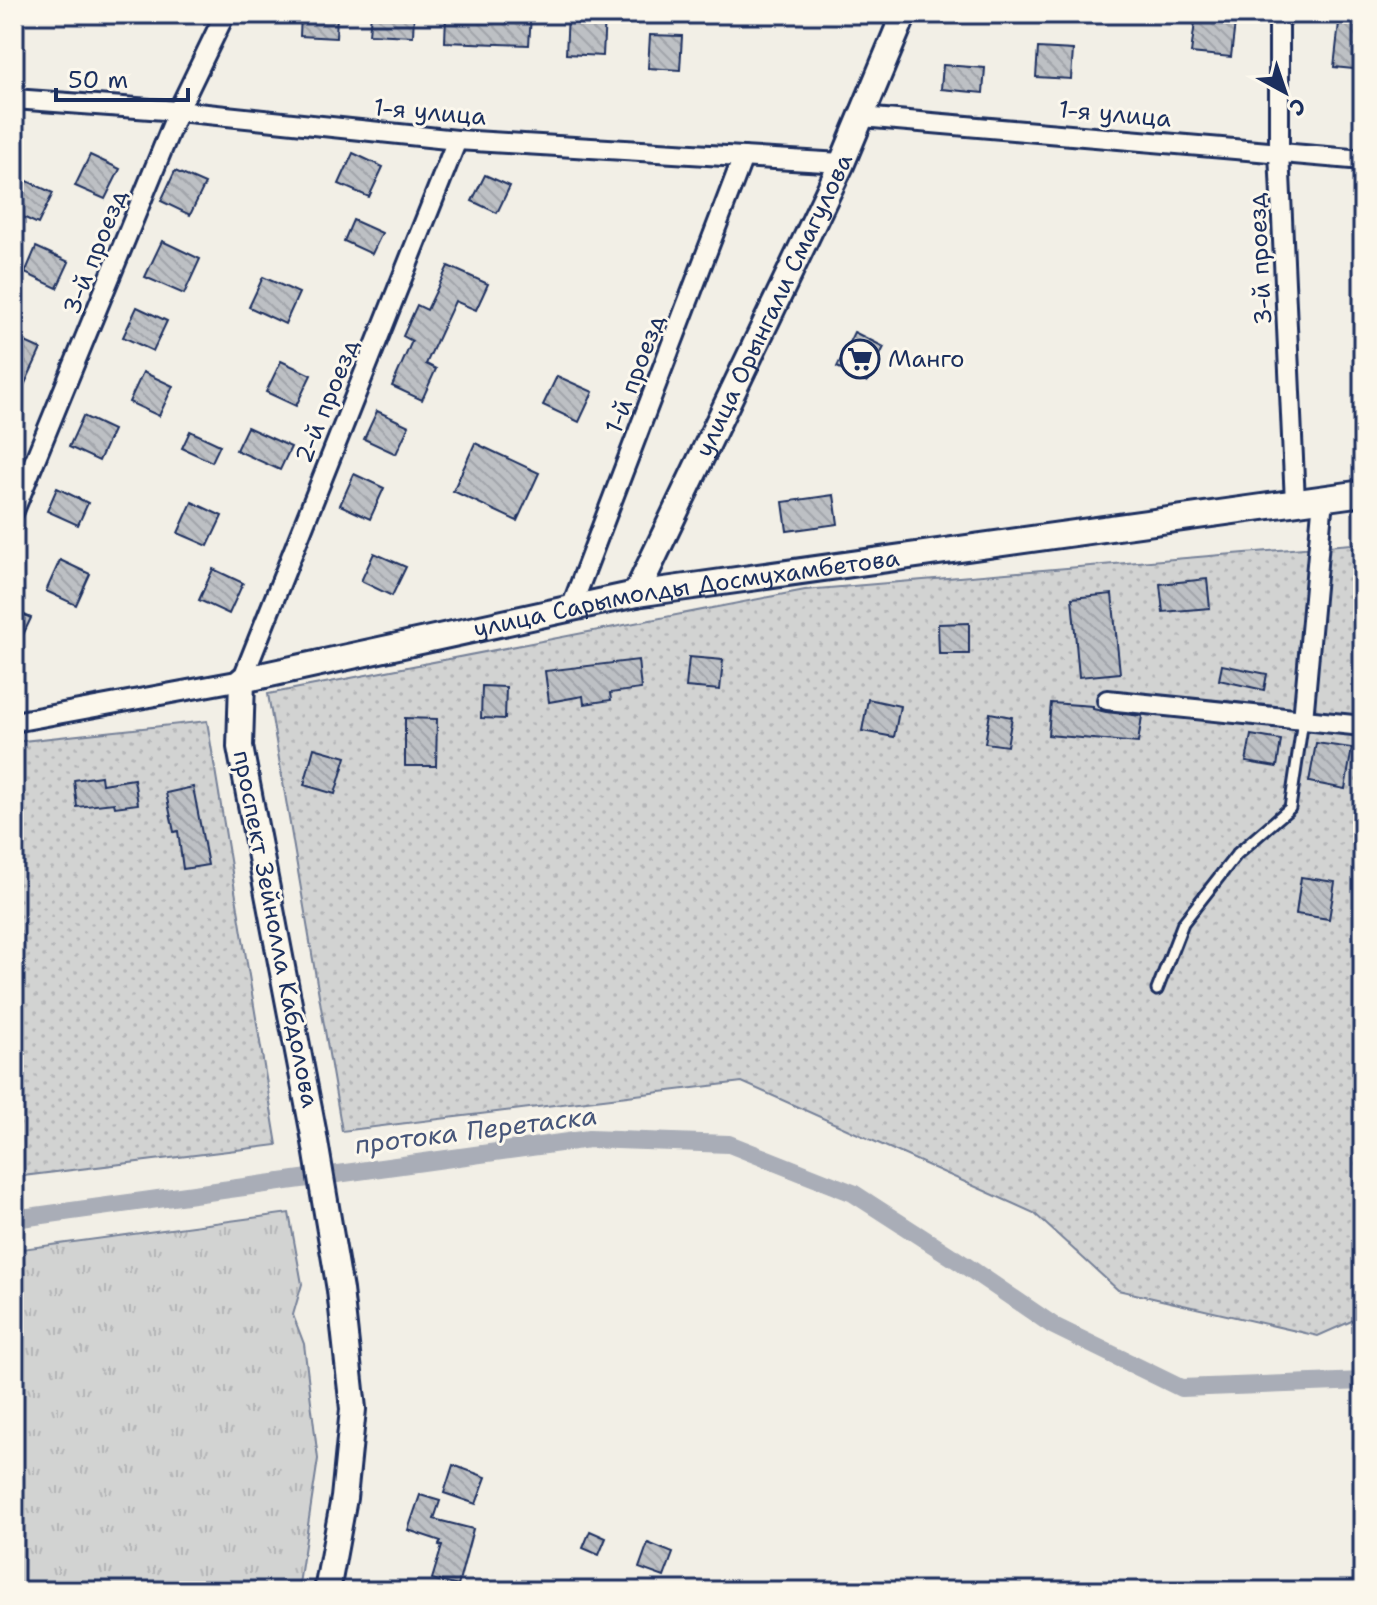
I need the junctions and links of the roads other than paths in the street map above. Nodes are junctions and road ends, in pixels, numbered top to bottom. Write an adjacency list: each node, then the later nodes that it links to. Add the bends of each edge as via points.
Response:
1 (225, 14): 5 (street, 3-й проезд)
2 (904, 14): 6 (main road, улица Орынгали Смагулова)
3 (1279, 14): 8 (street, 3-й проезд)
4 (14, 99): 5 (street, 1-я улица)
5 (178, 111): 7 (street, 1-я улица); 15 (street, 3-й проезд)
6 (862, 117): 8 (street, 1-я улица); 11 (main road, улица Орынгали Смагулова)
7 (457, 140): 9 (street, 1-я улица); 18 (street, 2-й проезд)
8 (1279, 152): 10 (street, 1-я улица); 14 (street, 3-й проезд)
9 (743, 157): 11 (street, 1-я улица); 17 (street, 1-й проезд)
10 (1363, 160)
11 (842, 163): 16 (main road, улица Орынгали Смагулова)
12 (1363, 493): 13 (main road, улица Сарымолды Досмухамбетова)
13 (1323, 498): 14 (main road, улица Сарымолды Досмухамбетова); 20 (street)
14 (1295, 502): 16 (main road, улица Сарымолды Досмухамбетова)
15 (14, 511)
16 (636, 594): 17 (main road, улица Сарымолды Досмухамбетова)
17 (571, 608): 18 (main road, улица Сарымолды Досмухамбетова)
18 (242, 680): 21 (street, улица Сарымолды Досмухамбетова); 24 (main road, проспект Зейнолла Кабдолова, via 240,747 313,1130 340,1290 353,1409)
19 (1107, 700): 20 (street)
20 (1303, 720): 22 (street); 23 (lane, via 1290,808 1237,854 1183,923)
21 (14, 722)
22 (1363, 726)
23 (1157, 990)
24 (327, 1591)

